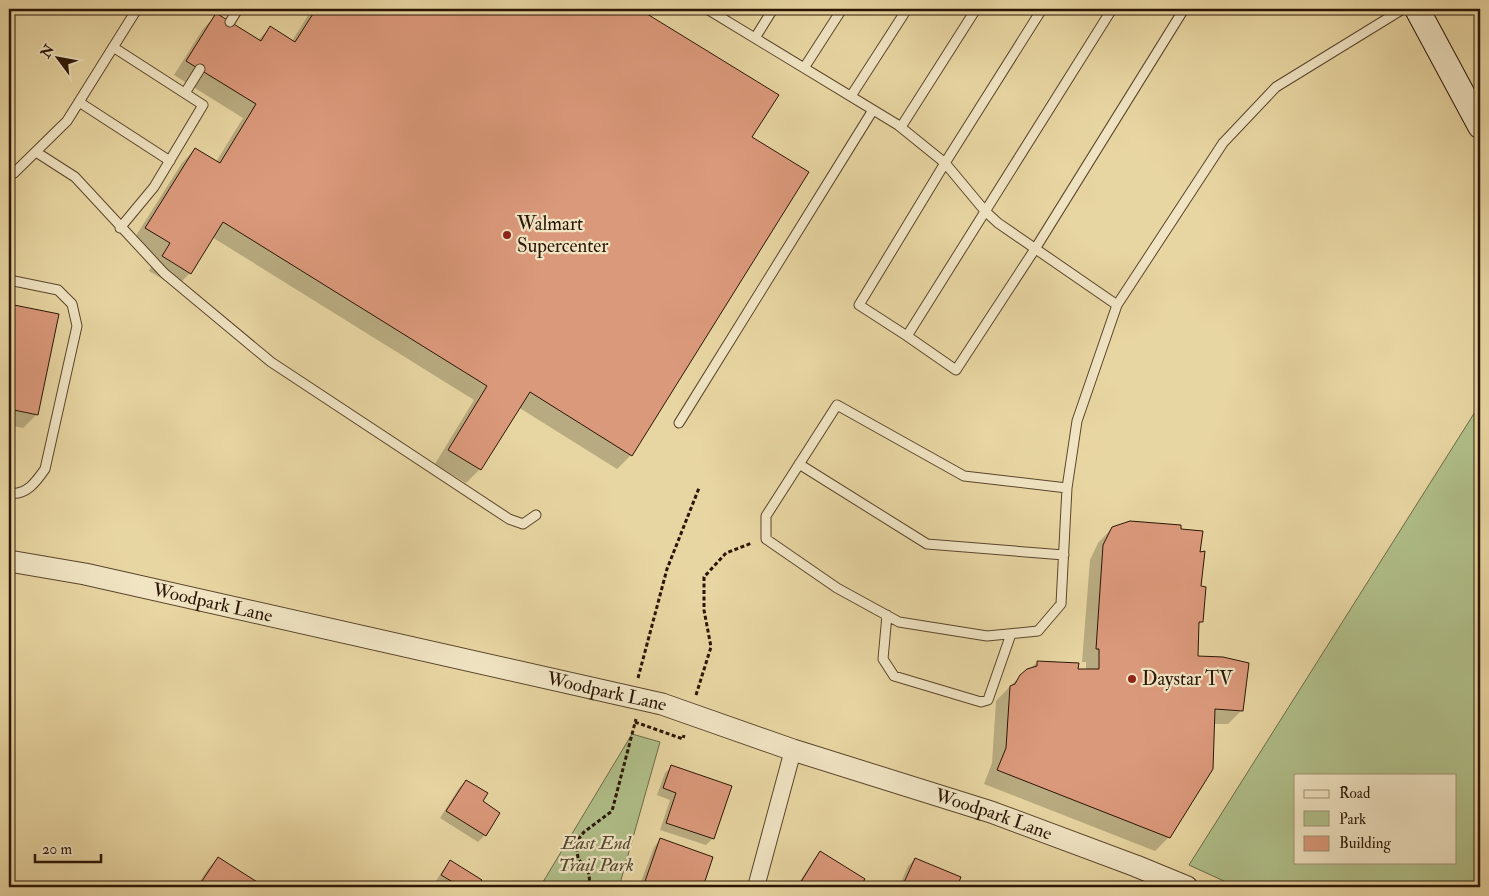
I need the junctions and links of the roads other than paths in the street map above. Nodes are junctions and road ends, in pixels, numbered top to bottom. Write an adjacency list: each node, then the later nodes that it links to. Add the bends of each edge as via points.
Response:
1 (137, 9): 15 (lane)
2 (238, 9): 13 (lane)
3 (707, 9): 14 (lane)
4 (774, 9): 14 (lane)
5 (842, 9): 16 (lane)
6 (907, 9): 19 (lane)
7 (976, 9): 23 (lane)
8 (1042, 9): 26 (lane)
9 (1112, 9): 28 (lane)
10 (1184, 9): 30 (lane)
11 (1403, 9): 32 (lane, via 1276,87 1223,143)
12 (1417, 9): 22 (main road)
13 (230, 22)
14 (755, 38): 16 (lane)
15 (113, 47): 18 (lane); 20 (lane)
16 (804, 68): 19 (lane)
17 (200, 70): 18 (lane)
18 (185, 93): 25 (lane, via 204,105)
19 (851, 96): 21 (lane)
20 (79, 102): 24 (lane, via 67,121); 25 (lane)
21 (873, 110): 23 (lane); 34 (lane)
22 (1480, 126)
23 (901, 127): 26 (lane)
24 (36, 152): 27 (lane); 29 (lane, via 75,177)
25 (170, 161): 29 (lane, via 154,188)
26 (945, 164): 28 (lane); 33 (lane, via 859,305)
27 (9, 174)
28 (985, 211): 30 (lane); 33 (lane)
29 (120, 228): 38 (lane, via 164,273 271,362 509,519 523,524)
30 (1035, 249): 32 (lane); 33 (lane, via 956,370)
31 (9, 280): 37 (lane, via 58,290 72,304 77,326 45,469 34,486 16,494)
32 (1117, 305): 36 (lane, via 1077,421)
33 (907, 336)
34 (679, 423)
35 (799, 464): 36 (lane, via 838,405 964,476); 39 (lane, via 927,544); 41 (lane, via 766,516 766,539 837,588)
36 (1067, 488): 39 (lane)
37 (9, 493)
38 (536, 516)
39 (1064, 555): 42 (lane, via 1061,604 1038,631)
40 (9, 561): 43 (street, Woodpark Lane, via 101,577 655,702)
41 (887, 615): 42 (lane, via 899,622 988,636); 42 (lane, via 883,659 894,676 981,702 988,700)
42 (1011, 634)
43 (793, 750): 44 (street); 45 (street, Woodpark Lane, via 992,812)
44 (756, 887)
45 (1187, 887)

